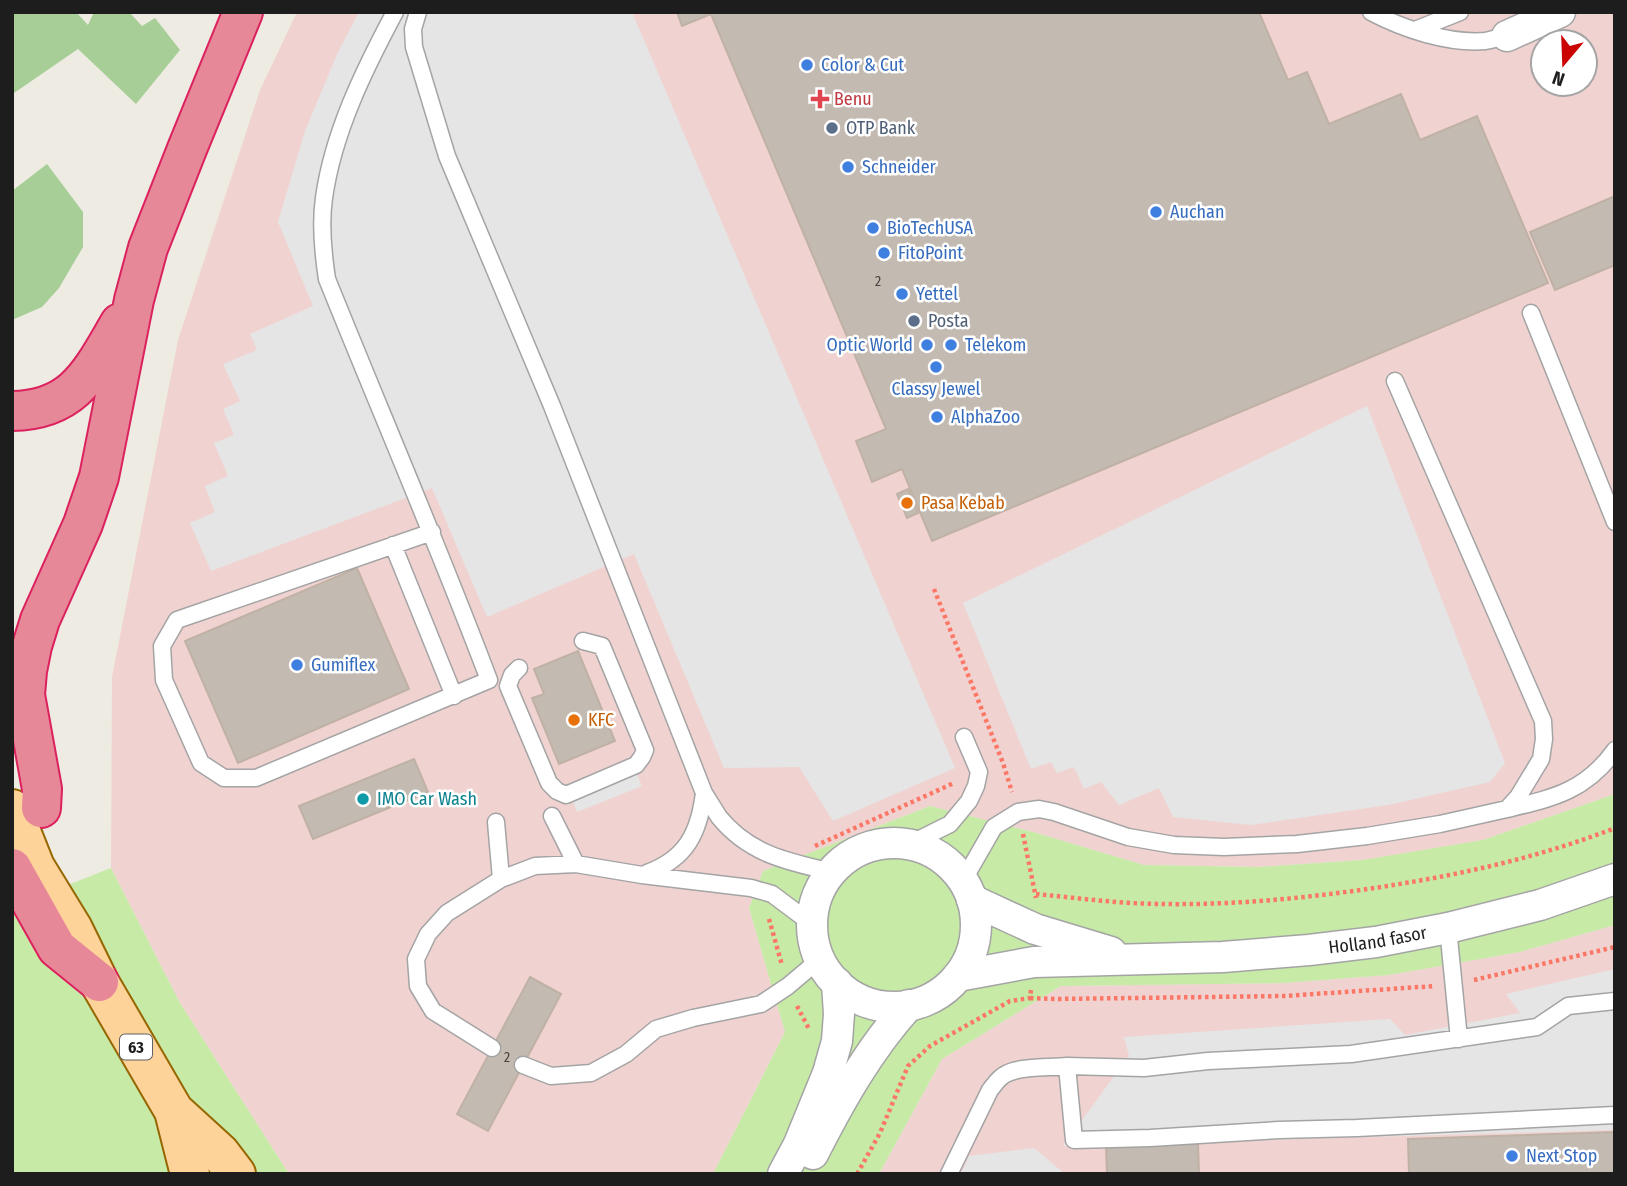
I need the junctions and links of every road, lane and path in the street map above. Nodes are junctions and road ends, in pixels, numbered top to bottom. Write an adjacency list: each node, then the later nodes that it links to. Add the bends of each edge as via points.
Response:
1 (243, 12): 9 (highway, via 148,248)
2 (395, 12): 14 (lane, via 362,78 329,169 323,201 323,253 327,279)
3 (418, 12): 23 (lane, via 412,29 414,47 447,156 552,406)
4 (1371, 12): 7 (lane)
5 (1460, 12): 7 (lane)
6 (1560, 12): 8 (street)
7 (1413, 31): 8 (lane, via 1459,40)
8 (1507, 36)
9 (134, 300): 12 (highway, via 80,384 48,407); 24 (highway, via 99,477 32,646 25,695 42,789)
10 (1531, 313): 13 (lane)
11 (1395, 381): 25 (lane, via 1543,721 1541,758)
12 (12, 411)
13 (1615, 522)
14 (432, 532): 15 (lane); 19 (lane, via 489,680)
15 (393, 545): 19 (lane); 19 (lane, via 177,620 162,646 164,680 201,763 224,778 256,778)
16 (934, 589): 26 (path)
17 (583, 641): 18 (lane, via 602,646 645,750 636,765 566,795 549,783 508,686)
18 (519, 668)
19 (454, 696)
20 (12, 717): 24 (main road, 63)
21 (964, 737): 30 (lane, via 979,772 969,801 950,824)
22 (1615, 750): 25 (lane, via 1581,784 1542,801)
23 (704, 793): 33 (lane, via 729,828 767,854); 34 (lane, via 702,813 680,854 665,867)
24 (27, 809): 47 (main road, 63, via 59,872 73,929)
25 (1507, 809): 26 (lane, via 1367,836 1224,846 1174,845 1128,837 1054,812)
26 (1018, 812): 37 (lane, via 994,827); 38 (path)
27 (552, 816): 31 (lane)
28 (496, 822): 35 (lane)
29 (1615, 828): 38 (path, via 1576,844 1488,867 1307,898 1130,903)
30 (910, 844): 33 (street, via 867,848); 37 (street, via 949,864)
31 (576, 864): 34 (lane); 35 (lane, via 535,866)
32 (12, 868): 47 (highway, via 57,948)
33 (832, 872): 39 (street, via 814,905)
34 (642, 875): 39 (lane, via 772,894)
35 (501, 879): 54 (lane, via 447,913 428,934 416,959 418,986 433,1011)
36 (1615, 879): 40 (street, Holland fasor, via 1539,905)
37 (968, 890): 41 (street, Holland fasor); 46 (street, via 976,920 975,940)
38 (1036, 894): 41 (path)
39 (812, 924): 43 (street)
40 (1448, 928): 44 (street, Holland fasor, via 1309,950); 49 (lane)
41 (1035, 929): 44 (street, Holland fasor)
42 (1615, 947): 49 (path)
43 (820, 959): 48 (street); 55 (lane, via 761,1004 656,1029 626,1054 590,1073 551,1076)
44 (1134, 960): 45 (street, Holland fasor)
45 (1034, 961): 46 (street, Holland fasor); 50 (path)
46 (958, 976): 52 (street, via 936,995)
47 (99, 982): 57 (main road, 63)
48 (837, 983): 52 (street, via 863,1000); 61 (street, via 837,1041 828,1073)
49 (1455, 984): 50 (path, via 1284,996); 53 (lane)
50 (1030, 998): 63 (path, via 1010,1001 930,1046 908,1066)
51 (1615, 1001): 53 (lane, via 1568,1006 1538,1027)
52 (909, 1005): 62 (street, via 849,1087)
53 (1459, 1039): 56 (lane, via 1351,1054 1144,1068)
54 (492, 1048)
55 (523, 1065)
56 (1067, 1066): 58 (lane, via 1074,1140); 64 (lane, via 1008,1072 1000,1078)
57 (174, 1111): 59 (main road, 63); 60 (main road, 63)
58 (1615, 1115)
59 (190, 1174)
60 (236, 1174)
61 (783, 1174)
62 (804, 1174)
63 (857, 1174)
64 (949, 1174)

